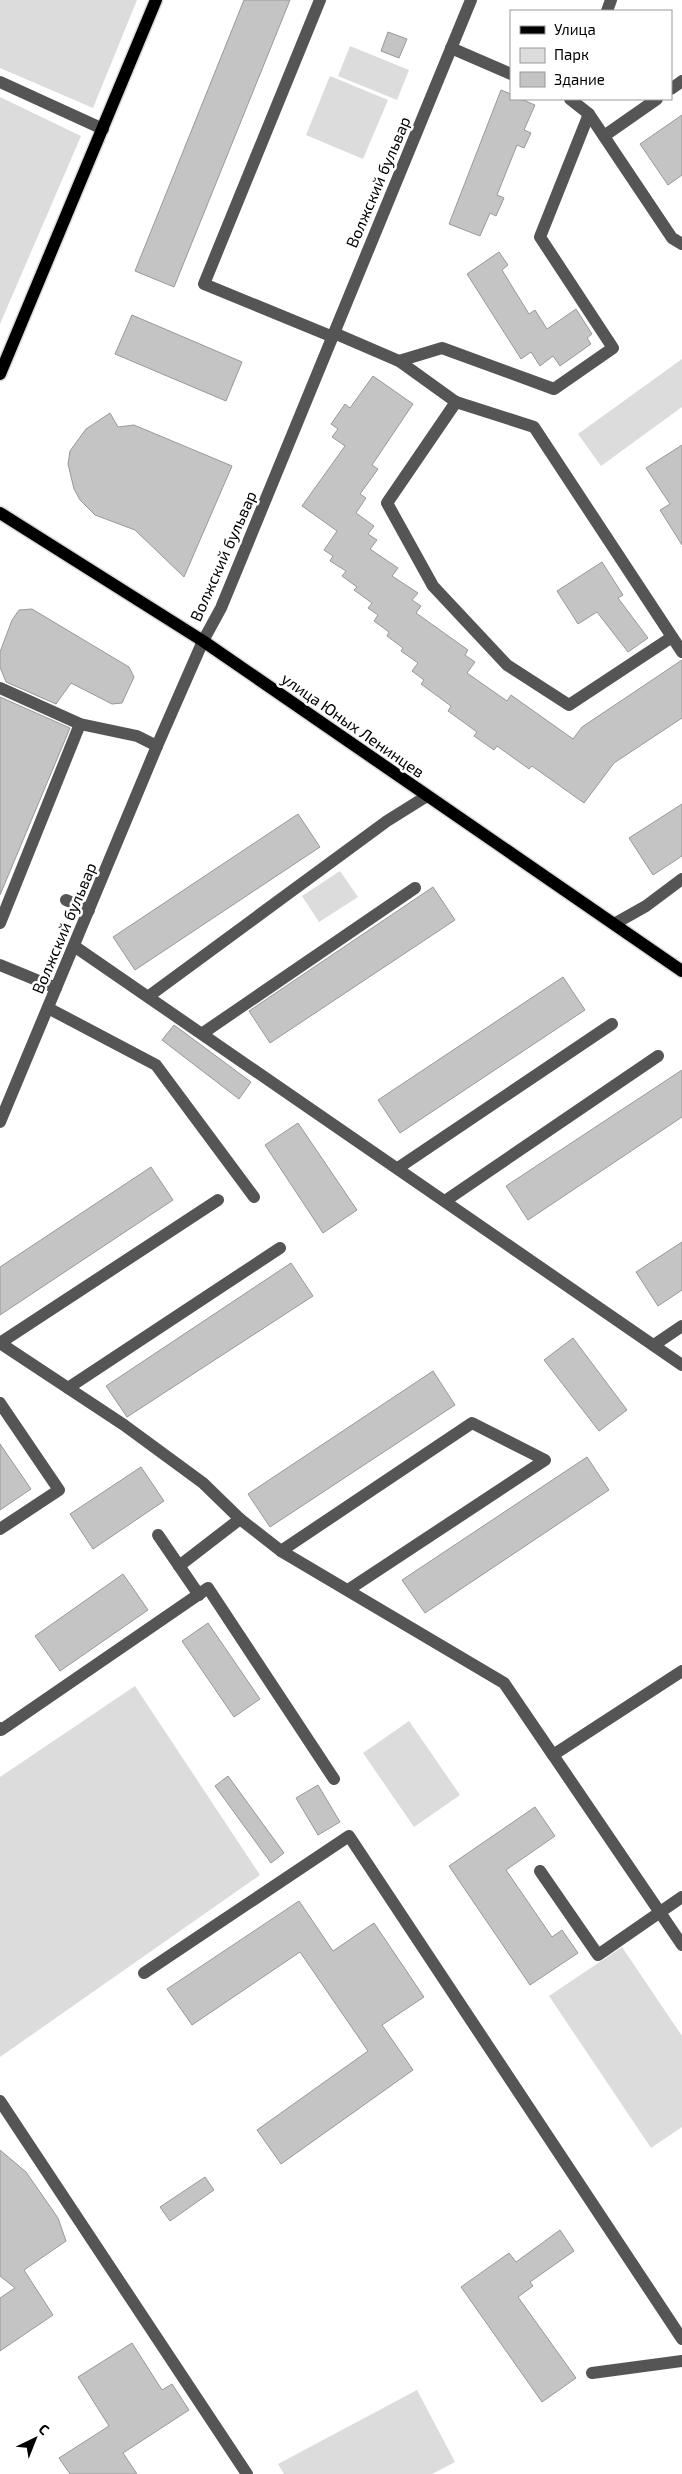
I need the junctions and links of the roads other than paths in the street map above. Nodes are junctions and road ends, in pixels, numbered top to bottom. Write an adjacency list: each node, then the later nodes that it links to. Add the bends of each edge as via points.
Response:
1 (156, 0): 10 (main road)
2 (320, 0): 13 (street, via 204,284)
3 (471, 0): 4 (street, Волжский бульвар)
4 (451, 48): 5 (street); 13 (street, Волжский бульвар)
5 (510, 74)
6 (0, 82): 10 (street)
7 (572, 100): 9 (street)
8 (656, 100): 11 (street)
9 (589, 114): 11 (street); 14 (street, via 540,237 613,348 554,388 442,348)
10 (103, 129): 15 (main road)
11 (604, 136): 12 (street, via 672,238)
12 (682, 244)
13 (333, 335): 14 (street); 19 (street, Волжский бульвар, via 221,608)
14 (399, 361): 16 (street)
15 (0, 374)
16 (456, 402): 18 (street, via 534,426); 18 (street, via 387,503 433,586 507,665 569,705)
17 (0, 513): 19 (main road, улица Юных Ленинцев)
18 (672, 637): 20 (street)
19 (203, 641): 23 (street, Волжский бульвар); 24 (main road, улица Юных Ленинцев)
20 (682, 652)
21 (0, 688): 22 (street)
22 (80, 724): 23 (street, via 138,736); 29 (street)
23 (157, 746): 28 (street, Волжский бульвар)
24 (427, 796): 30 (main road, улица Юных Ленинцев); 35 (street, via 387,821)
25 (682, 879): 30 (street, via 646,906)
26 (415, 888): 38 (street)
27 (66, 900): 28 (street)
28 (89, 910): 31 (street, Волжский бульвар)
29 (0, 923)
30 (614, 924): 33 (main road, улица Юных Ленинцев)
31 (74, 946): 34 (street, Волжский бульвар); 35 (street)
32 (0, 965): 34 (street)
33 (682, 970)
34 (56, 988): 36 (street, Волжский бульвар)
35 (149, 996): 38 (street)
36 (48, 1008): 40 (street, Волжский бульвар); 43 (street, via 156,1065)
37 (612, 1024): 42 (street)
38 (203, 1033): 42 (street)
39 (658, 1056): 45 (street)
40 (6, 1093): 41 (street, Волжский бульвар)
41 (0, 1122)
42 (398, 1168): 45 (street)
43 (254, 1197)
44 (218, 1200): 48 (street)
45 (445, 1200): 49 (street)
46 (280, 1248): 51 (street)
47 (682, 1326): 49 (street)
48 (0, 1343): 51 (street)
49 (654, 1345): 50 (street)
50 (682, 1365)
51 (68, 1388): 53 (street, via 203,1483)
52 (0, 1403): 54 (street, via 59,1490)
53 (240, 1519): 56 (street); 57 (street)
54 (0, 1529)
55 (158, 1535): 57 (street)
56 (281, 1550): 58 (street); 58 (street, via 472,1423 545,1460)
57 (179, 1566): 59 (street)
58 (348, 1590): 62 (street, via 504,1683)
59 (199, 1595): 61 (street, via 2,1730); 63 (street, via 208,1588)
60 (682, 1672): 62 (street)
61 (0, 1728)
62 (553, 1755): 66 (street)
63 (334, 1780)
64 (540, 1871): 66 (street, via 598,1955)
65 (682, 1898): 66 (street)
66 (660, 1912): 67 (street)
67 (682, 1945)
68 (144, 1974): 70 (street, via 349,1836)
69 (0, 2101): 73 (street)
70 (682, 2339)
71 (682, 2361): 72 (street)
72 (592, 2373)
73 (247, 2474)

